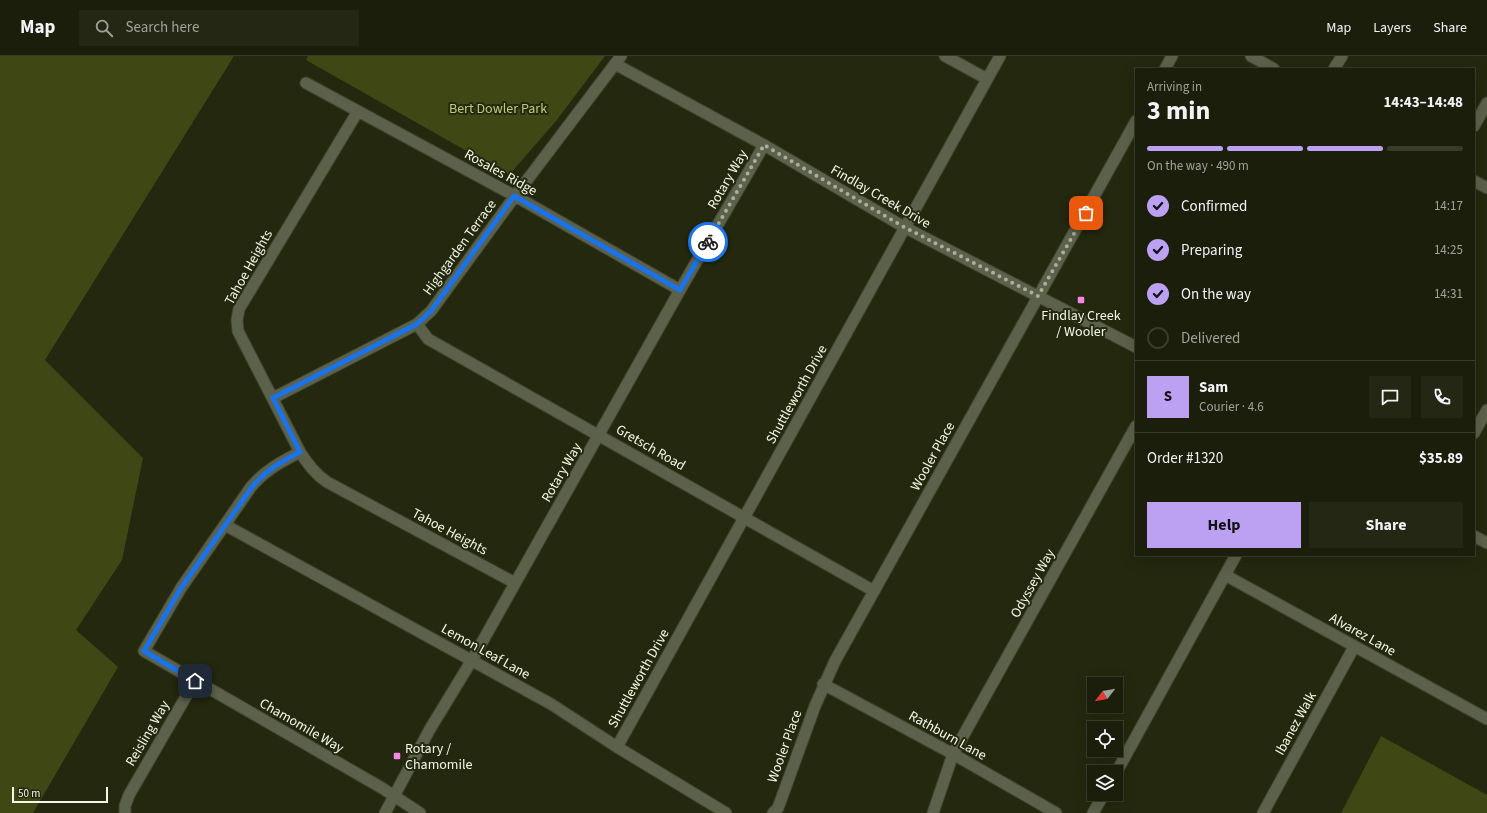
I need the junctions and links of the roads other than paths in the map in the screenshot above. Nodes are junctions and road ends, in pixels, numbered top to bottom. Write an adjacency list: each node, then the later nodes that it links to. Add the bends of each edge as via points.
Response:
1 (945, 56): 10 (street)
2 (1000, 56): 10 (street, Shuttleworth Drive)
3 (1172, 56): 7 (street)
4 (1251, 56): 8 (street)
5 (1342, 56): 9 (street)
6 (618, 60): 16 (street, Findlay Creek Drive); 19 (street, Highgarden Terrace)
7 (1166, 68)
8 (1272, 68)
9 (1335, 68)
10 (987, 79): 20 (street, Shuttleworth Drive)
11 (306, 83): 13 (street, Rosales Ridge)
12 (1487, 102): 15 (street)
13 (358, 111): 19 (street, Rosales Ridge); 25 (street, Tahoe Heights, via 239,308 238,331)
14 (1135, 123): 22 (street, Wooler Place)
15 (1475, 124)
16 (764, 145): 20 (street, Findlay Creek Drive); 21 (street, Rotary Way)
17 (1475, 182): 18 (street)
18 (1487, 188)
19 (514, 196): 21 (street, Rosales Ridge); 23 (street, Highgarden Terrace, via 431,311)
20 (904, 227): 22 (street, Findlay Creek Drive); 31 (street, Shuttleworth Drive)
21 (680, 290): 29 (street, Rotary Way)
22 (1038, 296): 24 (street, Findlay Creek Drive); 38 (street, Wooler Place)
23 (417, 324): 25 (street, Highgarden Terrace); 29 (street, Gretsch Road, via 428,339)
24 (1135, 346)
25 (273, 398): 30 (street, Tahoe Heights)
26 (1487, 410): 28 (street)
27 (1135, 428): 45 (street, Odyssey Way)
28 (1475, 430)
29 (599, 435): 31 (street, Gretsch Road); 37 (street, Rotary Way)
30 (300, 452): 32 (street, via 276,464 262,475); 37 (street, Tahoe Heights, via 310,468 327,482)
31 (744, 518): 38 (street, Gretsch Road); 44 (street, Shuttleworth Drive)
32 (225, 525): 40 (street, Lemon Leaf Lane); 41 (street, via 181,588 144,651)
33 (1475, 537): 34 (street)
34 (1487, 543)
35 (1235, 556): 36 (street)
36 (1225, 575): 39 (street, Alvarez Lane); 46 (street)
37 (516, 583): 40 (street, Rotary Way)
38 (874, 591): 42 (street, Wooler Place)
39 (1354, 647): 43 (street, Alvarez Lane); 57 (street, Ibanez Walk)
40 (472, 660): 44 (street, Lemon Leaf Lane, via 551,704); 47 (street, Rotary Way, via 430,729)
41 (195, 681): 47 (street, Chamomile Way); 49 (street, Reisling Way, via 129,795 124,806)
42 (823, 684): 45 (street, Rathburn Lane); 53 (street, Wooler Place, via 778,808)
43 (1487, 720)
44 (617, 747): 52 (street, Lemon Leaf Lane)
45 (953, 754): 54 (street, Odyssey Way); 55 (street, Rathburn Lane)
46 (1120, 765)
47 (394, 797): 50 (street, Rotary Way); 51 (street, Chamomile Way)
48 (1100, 801): 56 (street)
49 (125, 813)
50 (385, 813)
51 (420, 813)
52 (726, 813)
53 (773, 813)
54 (933, 813)
55 (1056, 813)
56 (1093, 813)
57 (1263, 813)

